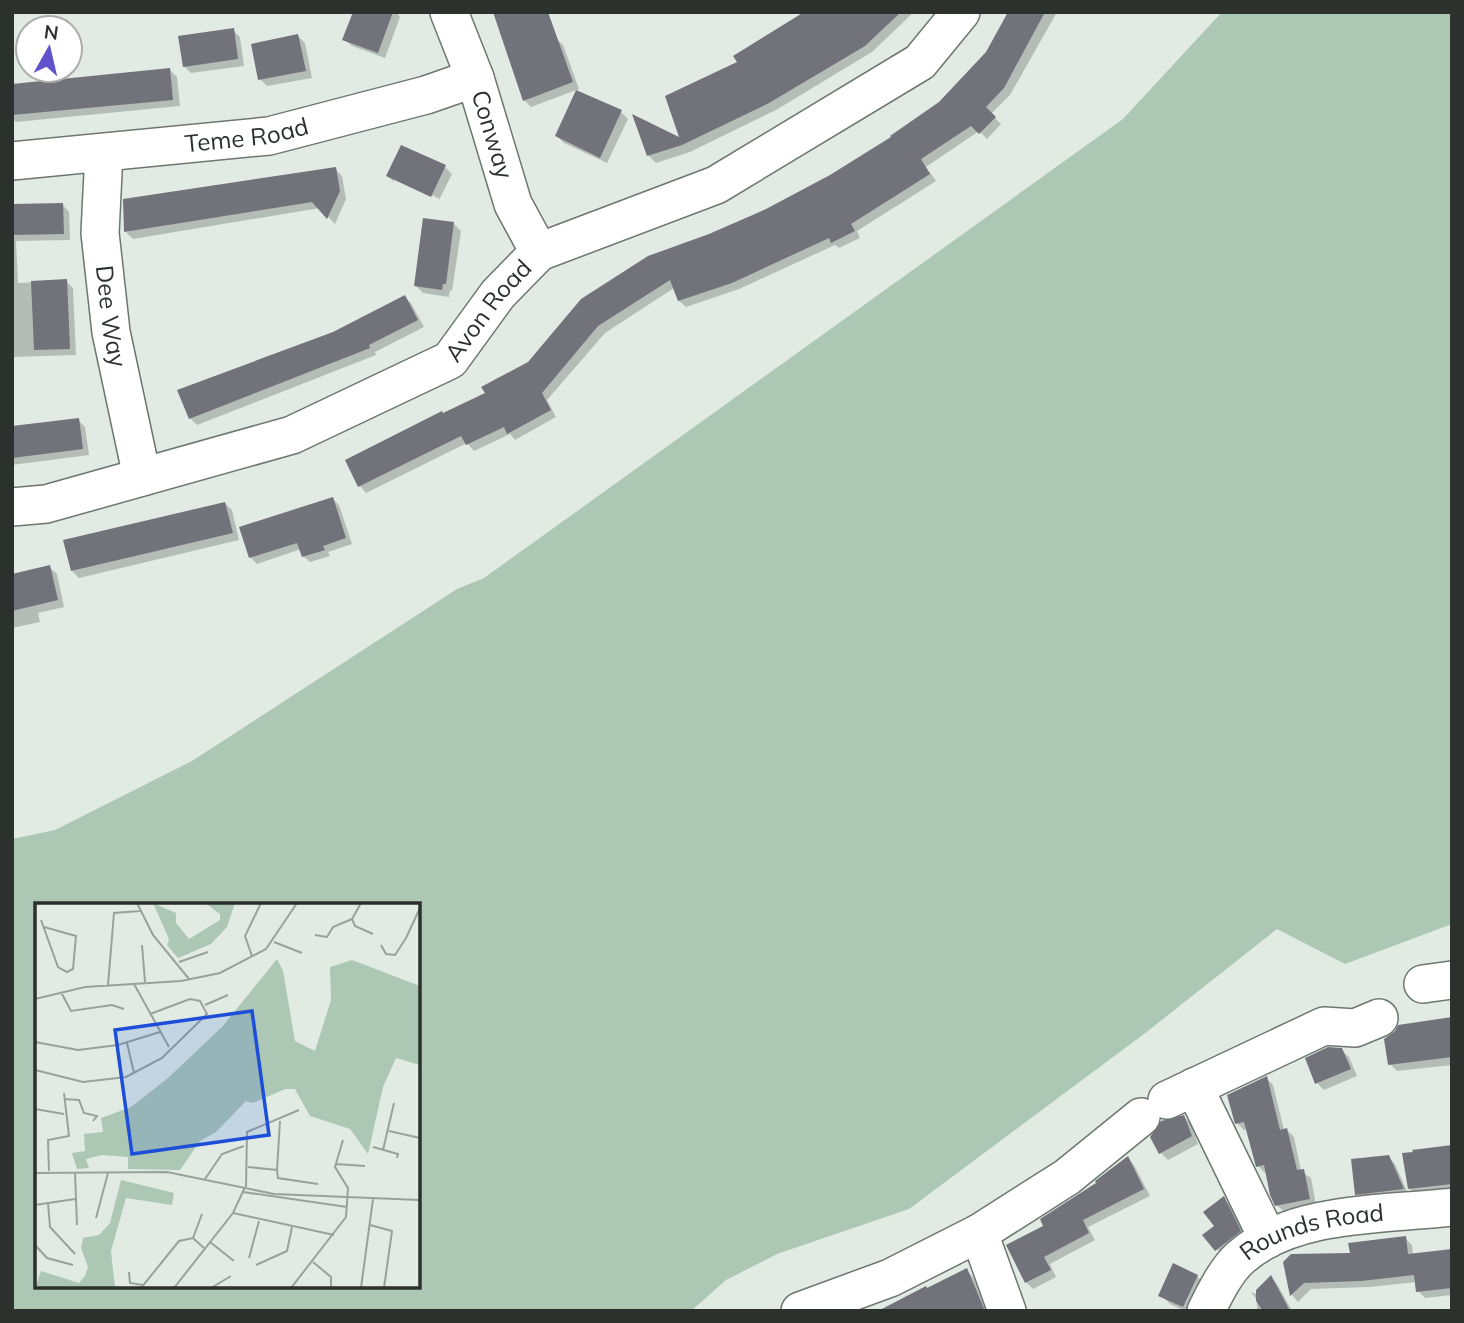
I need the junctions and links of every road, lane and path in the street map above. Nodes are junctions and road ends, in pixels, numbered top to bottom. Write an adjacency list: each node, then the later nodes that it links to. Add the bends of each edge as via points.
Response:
1 (449, 12): 3 (street, Conway)
2 (961, 12): 6 (street, Avon Road, via 920,62 716,185)
3 (475, 78): 4 (street, Teme Road, via 270,136); 6 (street, Conway, via 513,204)
4 (104, 153): 5 (street, Teme Road); 7 (street, Dee Way, via 100,233 111,332)
5 (12, 161)
6 (539, 252): 7 (street, Avon Road, via 498,294 450,360 292,435)
7 (142, 477): 8 (street, Avon Road, via 46,504)
8 (12, 507)
9 (1378, 1018): 10 (street, via 1355,1028 1324,1026)
10 (1168, 1101): 12 (street, via 1067,1177); 13 (street)
11 (1452, 1207): 13 (street, Rounds Road, via 1325,1221)
12 (979, 1233): 14 (street, via 890,1278); 15 (street)
13 (1268, 1238): 16 (street, Rounds Road, via 1239,1258)
14 (800, 1311)
15 (1007, 1311)
16 (1206, 1311)

